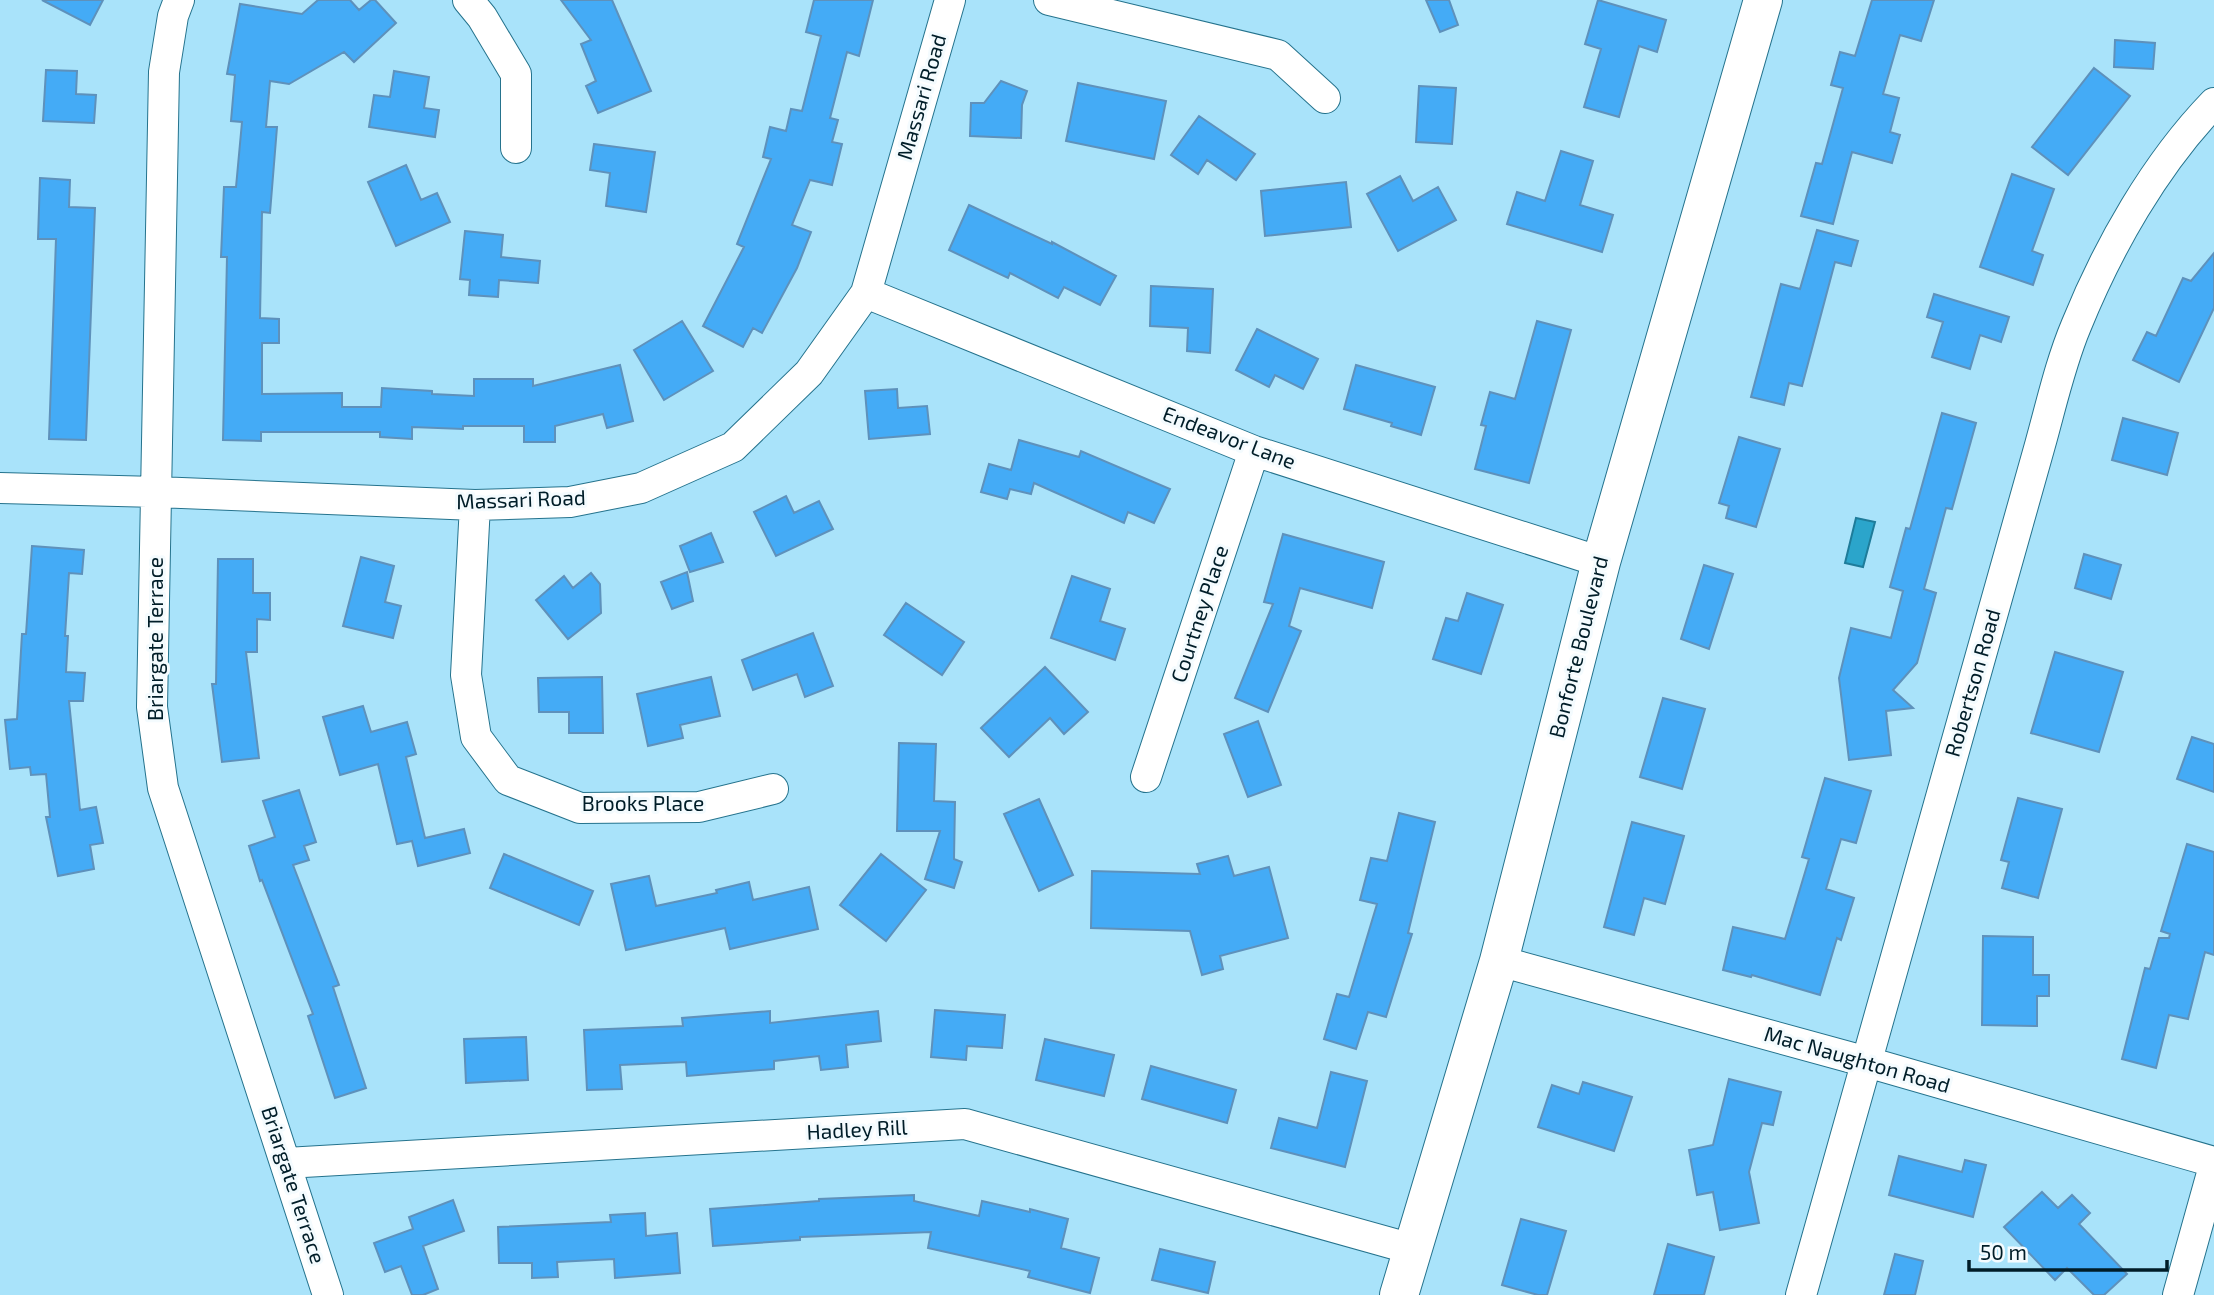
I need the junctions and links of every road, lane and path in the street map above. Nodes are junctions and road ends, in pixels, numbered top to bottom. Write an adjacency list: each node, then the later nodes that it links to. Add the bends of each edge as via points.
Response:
1 (179, 0): 12 (street, Briargate Terrace, via 164,72)
2 (468, 0): 8 (street, via 516,74)
3 (950, 0): 9 (street, Massari Road)
4 (1049, 0): 6 (street, via 1278,55)
5 (1762, 0): 14 (main road, Bonforte Boulevard)
6 (1325, 97)
7 (2214, 103): 18 (street, Robertson Road, via 2170,154 2129,219 2075,327)
8 (516, 148)
9 (866, 293): 10 (street, Endeavor Lane); 13 (street, Massari Road, via 809,373 733,447 640,488 569,502)
10 (1254, 451): 14 (street, Endeavor Lane); 15 (street, Courtney Place)
11 (0, 488): 12 (street, Massari Road)
12 (157, 492): 13 (street, Massari Road); 19 (street, Briargate Terrace, via 152,707 163,788)
13 (475, 505): 16 (street, Brooks Place, via 466,675 476,737 508,779 580,808 699,807)
14 (1601, 562): 17 (main road, Bonforte Boulevard)
15 (1146, 777)
16 (773, 789)
17 (1499, 961): 18 (street, Mac Naughton Road); 21 (main road, Bonforte Boulevard)
18 (1867, 1062): 20 (street, Mac Naughton Road); 24 (street, Robertson Road)
19 (286, 1163): 21 (street, Hadley Rill, via 965,1124); 22 (street, Briargate Terrace)
20 (2214, 1164): 25 (street)
21 (1412, 1249): 23 (main road, Bonforte Boulevard)
22 (328, 1295)
23 (1399, 1295)
24 (1801, 1295)
25 (2178, 1295)

